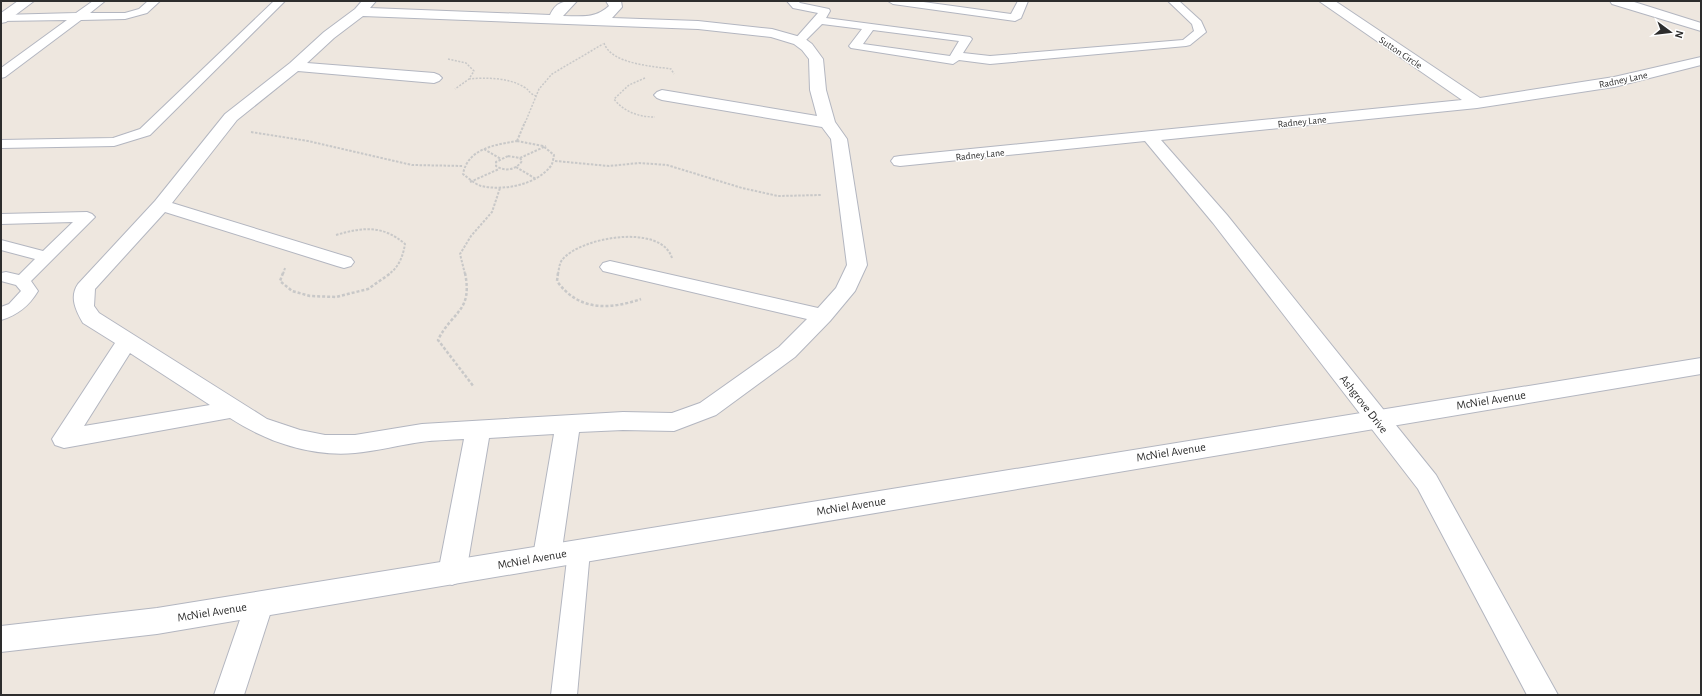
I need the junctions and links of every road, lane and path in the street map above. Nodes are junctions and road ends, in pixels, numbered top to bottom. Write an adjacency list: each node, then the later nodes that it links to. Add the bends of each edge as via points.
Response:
1 (27, 1): 18 (street)
2 (100, 1): 17 (lane)
3 (156, 1): 17 (lane, via 143,11 125,16)
4 (280, 1): 40 (lane, via 146,132 114,142)
5 (570, 1): 19 (street)
6 (613, 1): 20 (street, via 616,3 611,11)
7 (792, 1): 16 (lane, via 797,6)
8 (833, 1): 16 (lane)
9 (893, 1): 14 (lane)
10 (1023, 1): 14 (lane, via 1014,18)
11 (1172, 1): 26 (lane, via 1197,23 1200,32 1186,43 990,60)
12 (1326, 1): 35 (street, Sutton Circle)
13 (1617, 1): 22 (street)
14 (939, 4)
15 (365, 6): 19 (street); 28 (street)
16 (822, 15): 21 (lane); 24 (lane)
17 (80, 17): 18 (lane); 29 (lane)
18 (1, 18)
19 (554, 18): 20 (street)
20 (596, 20): 24 (street, via 698,25 772,33)
21 (870, 26): 26 (lane, via 966,39); 26 (lane, via 855,46 953,60)
22 (1701, 27)
23 (607, 38): 25 (path)
24 (799, 41): 36 (street, via 807,46 816,59 818,90)
25 (603, 44): 30 (path, via 606,51 615,57 671,68); 34 (path, via 552,74)
26 (956, 56)
27 (1701, 61): 35 (street, Radney Lane, via 1614,82)
28 (295, 66): 31 (street); 54 (street, via 231,117)
29 (1, 74)
30 (674, 75)
31 (434, 78)
32 (469, 79): 34 (path, via 490,77 525,87 530,94)
33 (662, 95): 36 (street)
34 (536, 96): 39 (path)
35 (1477, 103): 38 (street, Radney Lane)
36 (827, 123): 61 (street, via 839,139 857,265 845,290)
37 (248, 131): 47 (path, via 308,141 412,165)
38 (1150, 137): 46 (street, Radney Lane); 68 (street, Ashgrove Drive, via 1220,218)
39 (517, 141): 41 (path); 42 (path)
40 (1, 144)
41 (546, 146): 44 (path); 45 (path, via 553,152)
42 (483, 149): 43 (path); 47 (path, via 471,157)
43 (501, 158): 44 (path); 49 (path, via 496,162)
44 (520, 158): 48 (path, via 522,161)
45 (555, 160): 50 (path, via 545,173); 53 (path, via 609,166 640,163 666,165 778,196 826,195)
46 (900, 161)
47 (464, 166): 51 (path, via 463,174)
48 (516, 167): 49 (path); 50 (path)
49 (499, 169): 51 (path)
50 (536, 179): 52 (path, via 525,184)
51 (470, 182): 52 (path)
52 (500, 188): 65 (path, via 492,212 471,236 460,254 467,290 465,304 441,330 438,340)
53 (825, 191)
54 (161, 205): 58 (street); 62 (street, via 85,288 84,306 91,318)
55 (1, 219): 57 (lane, via 88,217)
56 (1, 245): 57 (lane)
57 (47, 257): 60 (lane, via 14,279 30,291 16,308)
58 (344, 262)
59 (610, 267): 61 (street)
60 (1, 314)
61 (823, 316): 69 (street, via 787,352 708,409 674,422 623,421)
62 (127, 341): 67 (street); 67 (street, via 64,439)
63 (1701, 366): 68 (street, McNiel Avenue)
64 (481, 384): 65 (path)
65 (474, 387): 66 (path)
66 (468, 392)
67 (234, 409): 70 (street, via 259,425 297,439 325,444 355,444 422,433)
68 (1375, 418): 71 (street, McNiel Avenue); 78 (street, Ashgrove Drive, via 1427,482)
69 (568, 425): 70 (street); 72 (street)
70 (478, 430): 73 (street)
71 (579, 551): 72 (street, McNiel Avenue); 77 (lane)
72 (547, 556): 73 (street, McNiel Avenue)
73 (452, 572): 74 (street, McNiel Avenue)
74 (259, 604): 75 (street, McNiel Avenue, via 157,622); 76 (street)
75 (1, 639)
76 (229, 695)
77 (564, 695)
78 (1543, 695)

